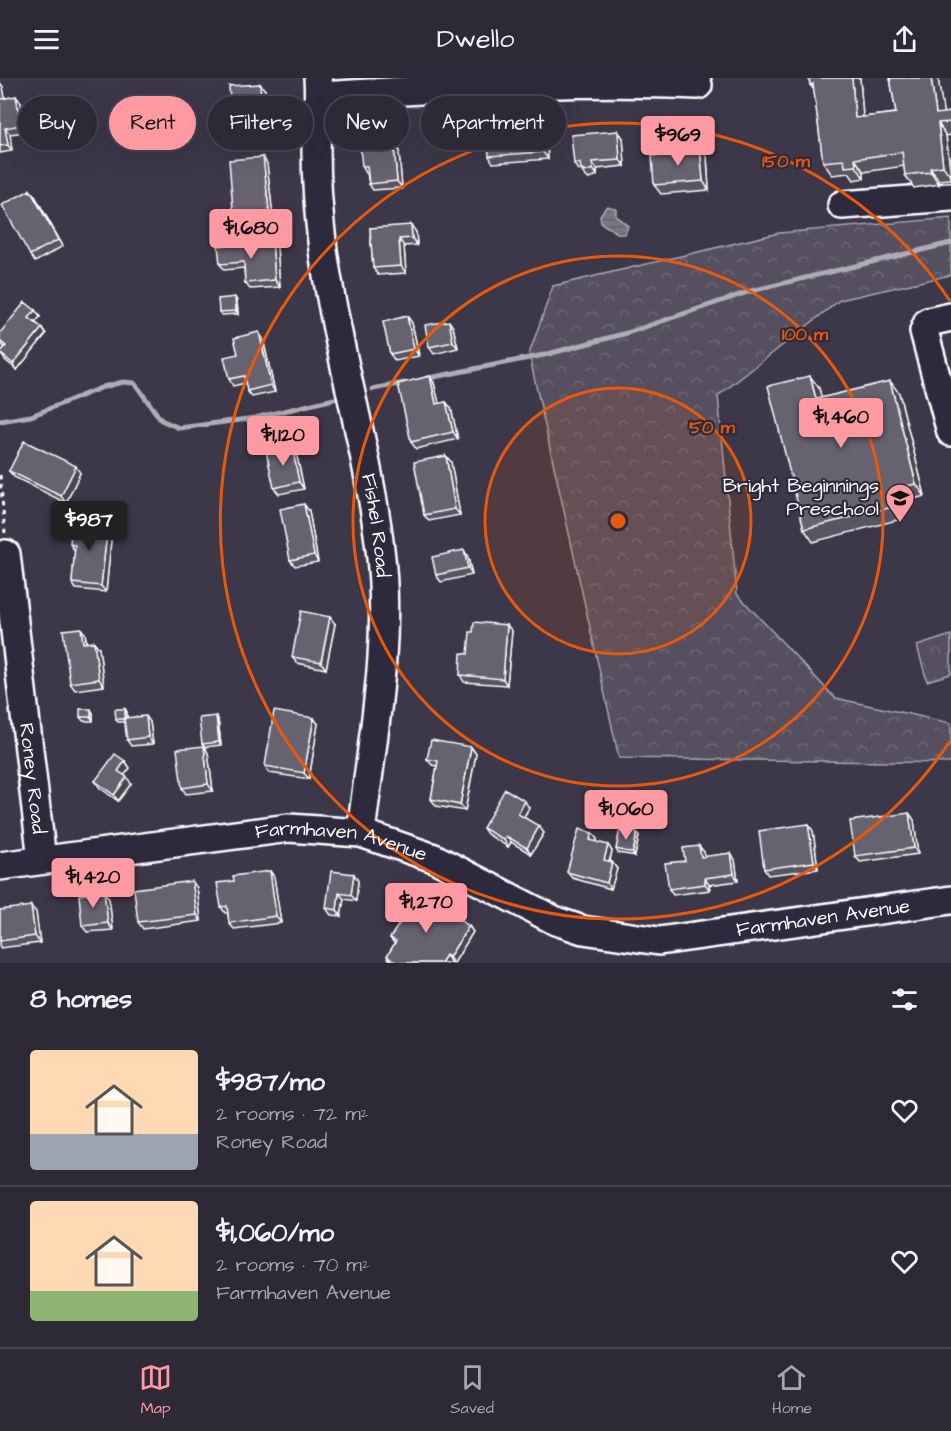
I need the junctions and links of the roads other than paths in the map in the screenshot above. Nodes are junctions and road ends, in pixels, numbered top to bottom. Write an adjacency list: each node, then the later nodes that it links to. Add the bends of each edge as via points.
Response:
1 (698, 84): 2 (street, via 630,81)
2 (319, 87): 8 (street, Fishel Road, via 316,152 323,247 376,526 384,611)
3 (951, 197): 4 (street)
4 (842, 205)
5 (951, 316): 6 (street, via 928,322 924,331)
6 (951, 432)
7 (6, 554): 9 (street, Roney Road)
8 (361, 833): 9 (street, Farmhaven Avenue, via 289,828); 11 (street, Farmhaven Avenue, via 434,858 556,921 583,930 659,941)
9 (42, 860): 10 (street, Farmhaven Avenue)
10 (0, 866)
11 (951, 900)

